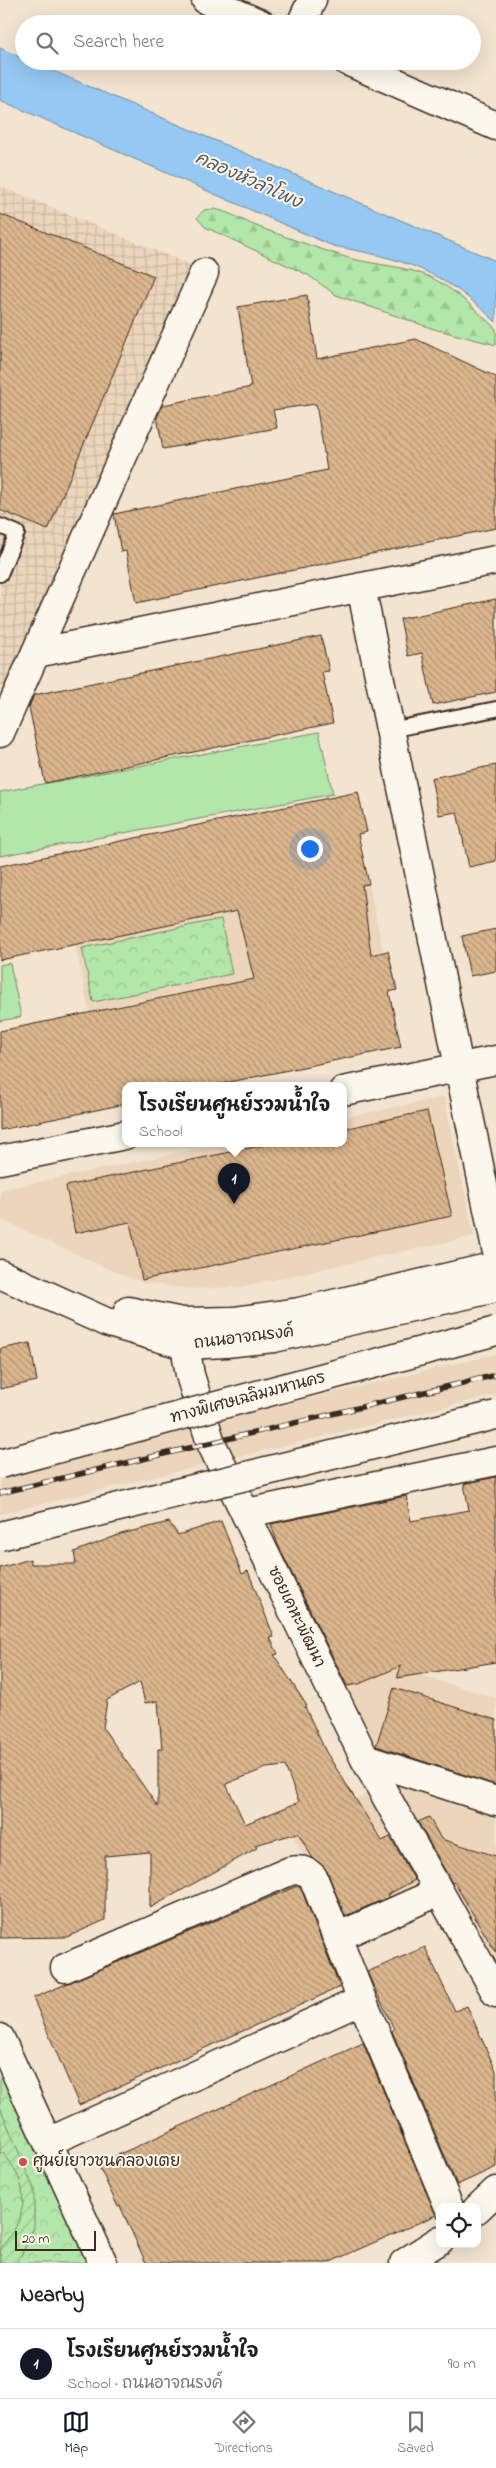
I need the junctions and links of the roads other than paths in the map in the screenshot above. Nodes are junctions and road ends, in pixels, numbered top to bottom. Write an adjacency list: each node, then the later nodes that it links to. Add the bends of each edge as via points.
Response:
1 (206, 0): 3 (main road)
2 (312, 0): 4 (main road)
3 (240, 15)
4 (304, 15)
5 (368, 70): 6 (main road)
6 (496, 126)
7 (204, 272): 12 (main road)
8 (0, 526): 10 (lane, via 17,533)
9 (496, 560): 11 (main road)
10 (0, 574)
11 (361, 587): 12 (main road); 14 (main road)
12 (36, 653): 15 (main road)
13 (496, 709): 14 (lane)
14 (390, 730): 17 (main road)
15 (0, 733)
16 (496, 1060): 17 (main road)
17 (459, 1067): 18 (main road); 21 (main road)
18 (347, 1090)
19 (122, 1136): 20 (main road)
20 (0, 1160)
21 (496, 1248)
22 (0, 1256): 27 (main road, ถนนอาจณรงค์, via 74,1292)
23 (496, 1266): 27 (main road, ถนนอาจณรงค์, via 299,1312 234,1321)
24 (0, 1274): 27 (main road, ถนนอาจณรงค์, via 106,1322)
25 (496, 1288): 27 (main road, ถนนอาจณรงค์, via 274,1338 226,1343)
26 (496, 1332): 30 (main road, ทางพิเศษเฉลิมมหานคร, bridge)
27 (184, 1334): 31 (main road, ซอยเคหะพัฒนา, via 190,1375 211,1443)
28 (496, 1415): 32 (main road, bridge)
29 (496, 1461): 31 (main road)
30 (0, 1464)
31 (247, 1513): 33 (main road, ซอยเคหะพัฒนา)
32 (0, 1536)
33 (365, 1759): 34 (main road); 35 (main road, ซอยเคหะพัฒนา)
34 (496, 1801)
35 (438, 1892): 36 (main road); 38 (main road, ซอยเคหะพัฒนา)
36 (337, 1938): 37 (main road, via 313,1877 297,1870); 39 (main road)
37 (65, 1968)
38 (496, 1993)
39 (362, 2000): 41 (main road); 43 (main road)
40 (0, 2038): 41 (main road)
41 (48, 2142): 47 (main road)
42 (496, 2191): 44 (main road)
43 (447, 2203)
44 (481, 2205)
45 (436, 2243): 46 (main road)
46 (408, 2262)
47 (103, 2263)

